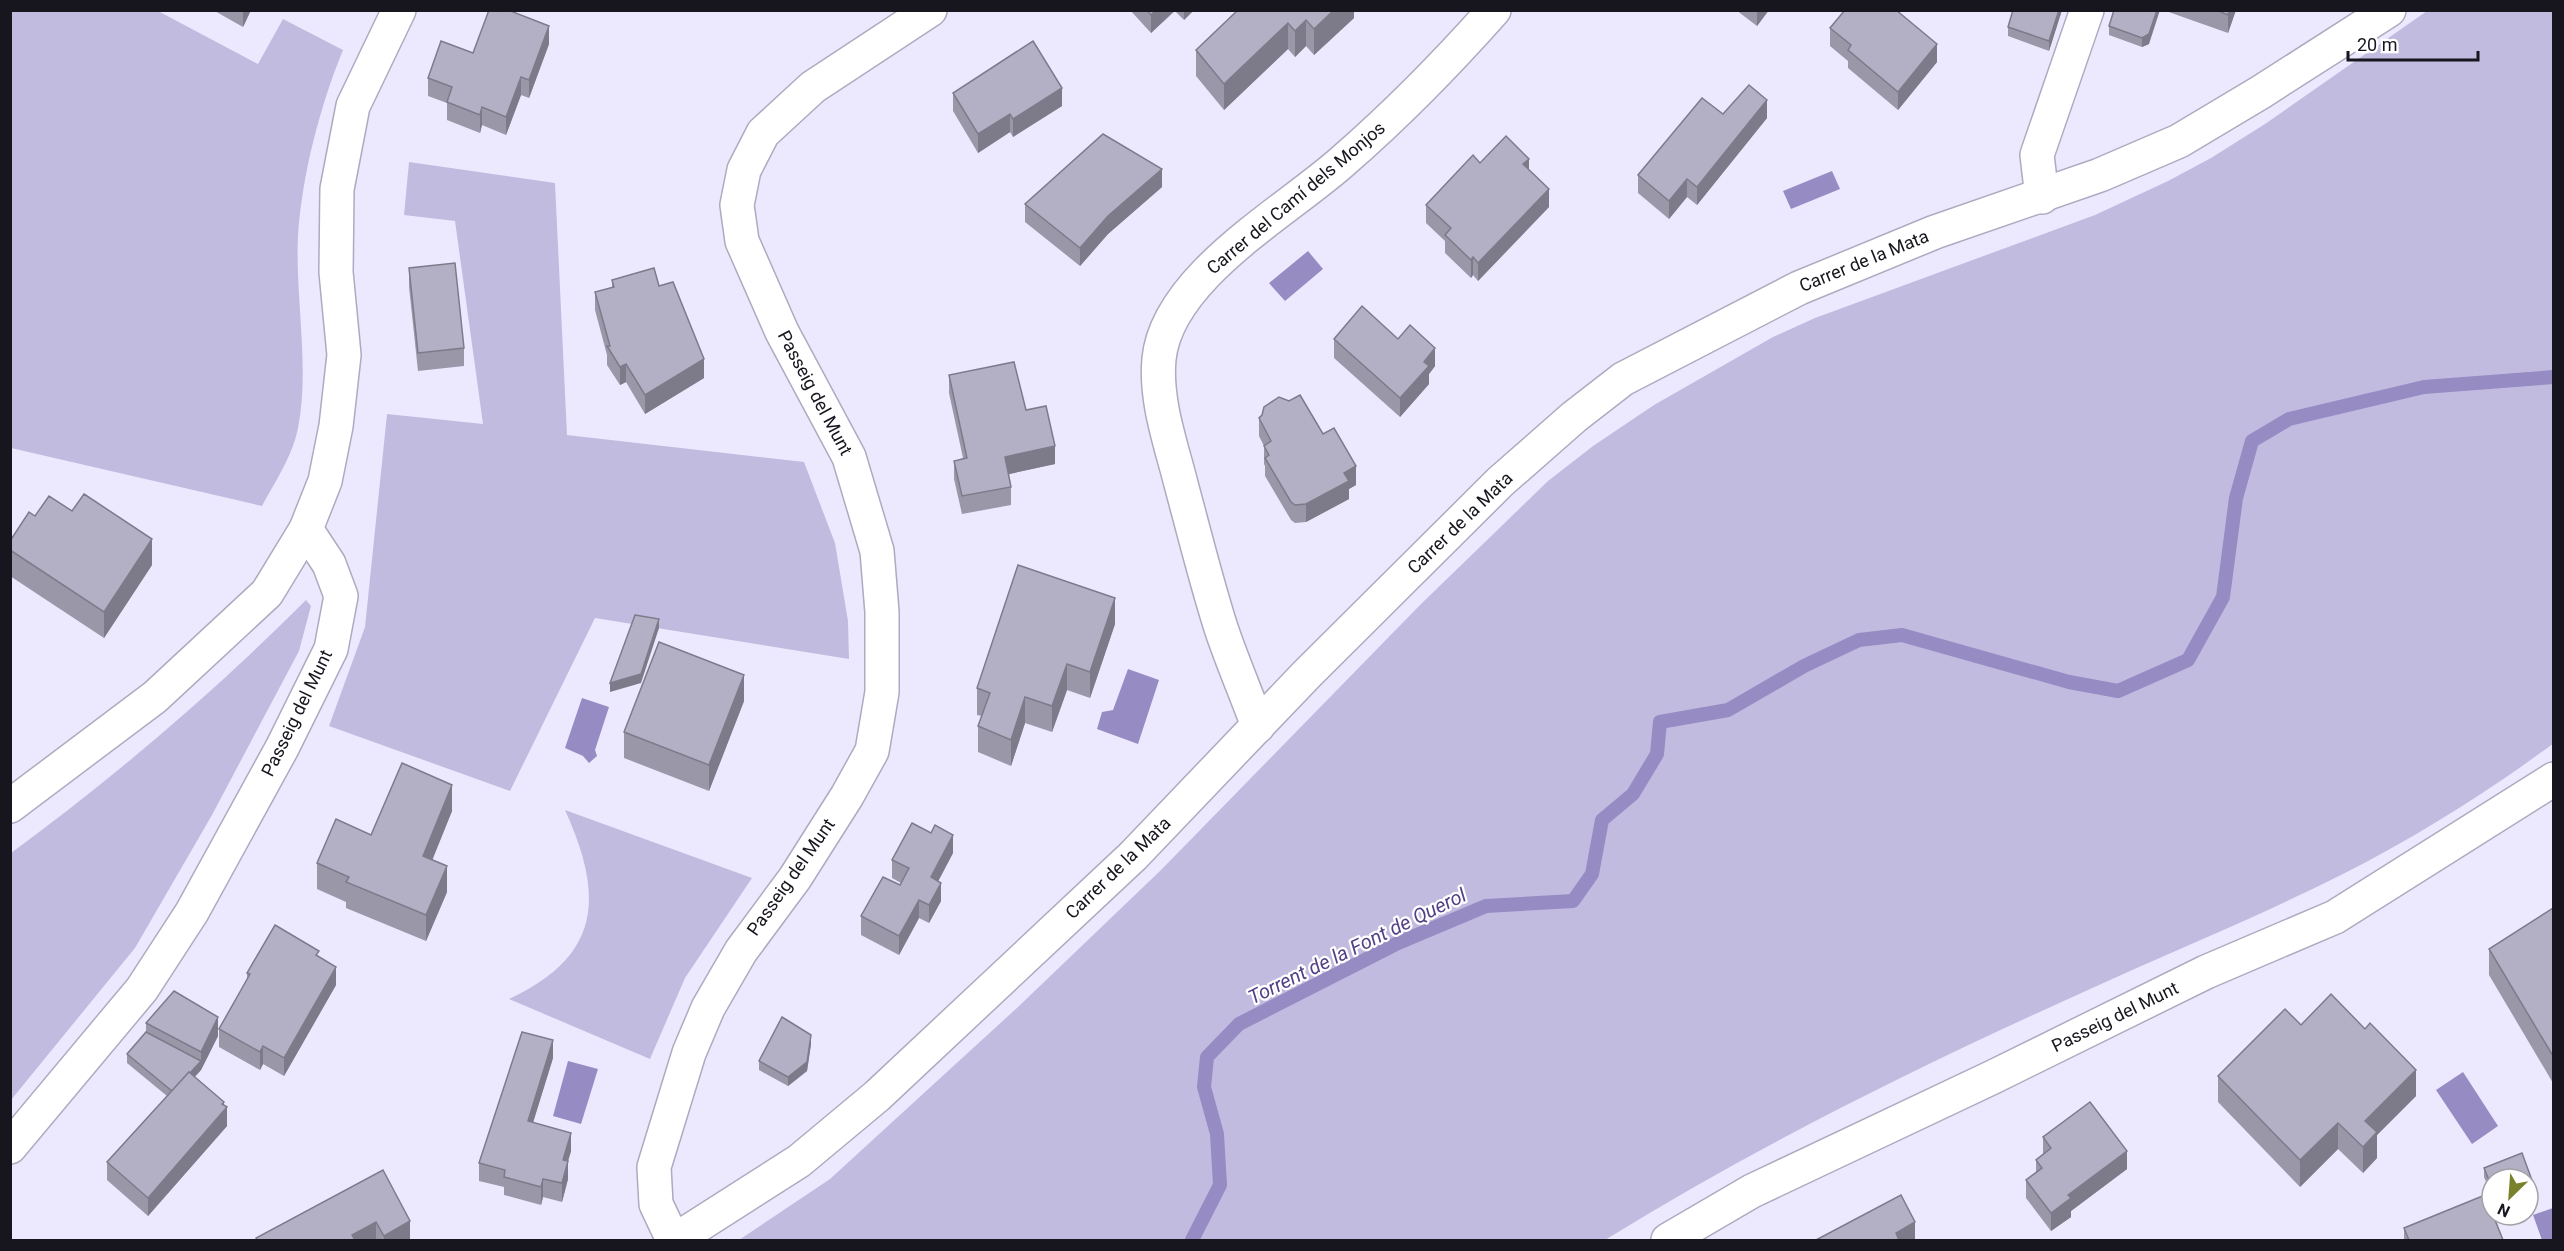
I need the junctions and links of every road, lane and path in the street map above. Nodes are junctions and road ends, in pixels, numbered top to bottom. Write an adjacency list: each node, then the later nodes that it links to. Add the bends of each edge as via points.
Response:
1 (399, 10): 7 (street, via 353,106 337,189 336,272 344,355 325,481)
2 (930, 10): 12 (street, Passeig del Munt, via 813,87 763,133 744,170 736,205 742,241 782,332 849,457 877,551 882,692 872,751 795,878 741,951 708,1008 688,1053 654,1167 656,1204)
3 (1494, 10): 8 (street, Carrer del Camí dels Monjos, via 1450,59 1343,162 1211,268 1183,300 1167,331 1159,358 1169,439 1221,628)
4 (2086, 10): 6 (street, via 2037,155)
5 (2389, 10): 6 (street, Carrer de la Mata, via 2179,141)
6 (2042, 197): 8 (street, Carrer de la Mata, via 1935,232 1799,288 1623,379 1500,482)
7 (306, 530): 10 (street, via 267,593 155,697); 11 (street, Passeig del Munt, via 329,564 341,596 331,649 192,912 142,989)
8 (1258, 726): 12 (street, Carrer de la Mata, via 1133,856 878,1096 799,1161)
9 (2553, 779): 13 (street, Passeig del Munt, via 2335,917 2206,972 1752,1191)
10 (10, 806)
11 (10, 1147)
12 (672, 1240)
13 (1668, 1240)

